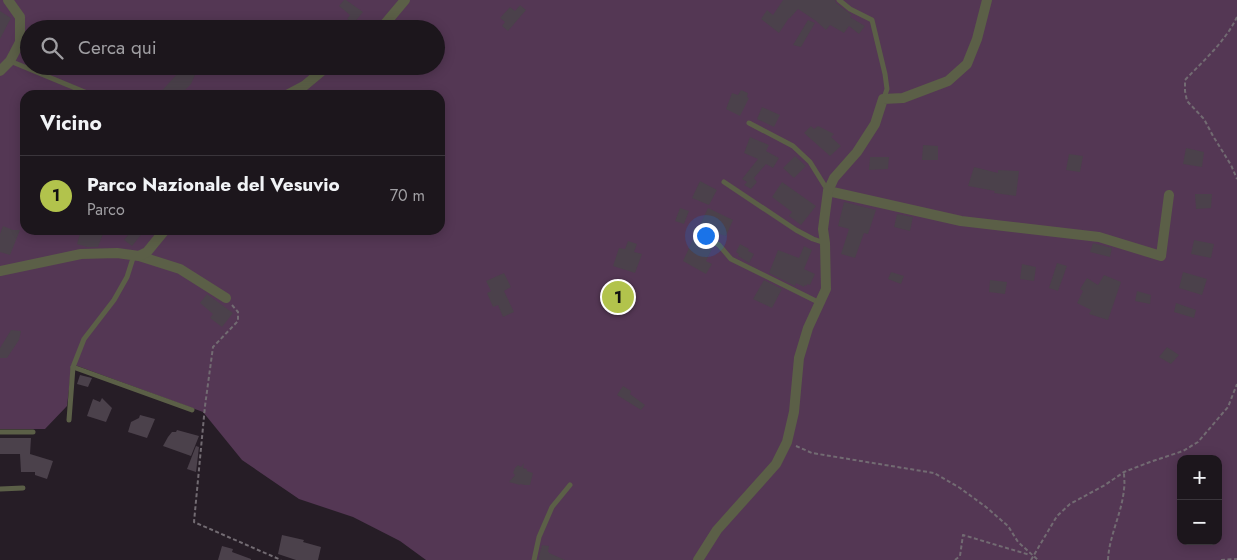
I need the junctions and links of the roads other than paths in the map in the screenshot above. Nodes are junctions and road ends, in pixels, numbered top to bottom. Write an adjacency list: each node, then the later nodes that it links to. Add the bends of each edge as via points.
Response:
1 (8, 0): 6 (street, via 20,17 20,42)
2 (405, 0): 5 (street)
3 (839, 0): 13 (lane, via 872,20 885,74 887,89)
4 (987, 0): 13 (street, via 967,64 948,81 904,98)
5 (388, 20)
6 (10, 61): 7 (lane); 8 (street)
7 (20, 65)
8 (0, 71)
9 (44, 75): 11 (lane)
10 (317, 75): 12 (street)
11 (80, 90)
12 (296, 90)
13 (883, 99): 16 (street, via 875,124 857,152 834,178)
14 (749, 124): 16 (lane, via 793,146 810,162)
15 (724, 182): 20 (lane, via 796,230)
16 (828, 191): 17 (street, via 961,220 1099,237 1161,256); 20 (street)
17 (1169, 195)
18 (696, 231): 24 (lane, via 719,245 731,259)
19 (160, 235): 21 (street)
20 (824, 243): 24 (street, via 826,289)
21 (140, 254): 22 (street, via 81,254); 23 (street, via 180,269); 25 (lane, via 114,300 84,340)
22 (0, 271)
23 (226, 298)
24 (820, 303): 34 (street, via 798,358 794,412 776,464 717,530)
25 (73, 368): 26 (lane); 27 (lane)
26 (192, 410)
27 (68, 420)
28 (0, 432): 29 (lane)
29 (33, 432)
30 (570, 485): 33 (lane, via 552,507 539,536)
31 (0, 488): 32 (lane)
32 (23, 488)
33 (534, 560)
34 (698, 560)

